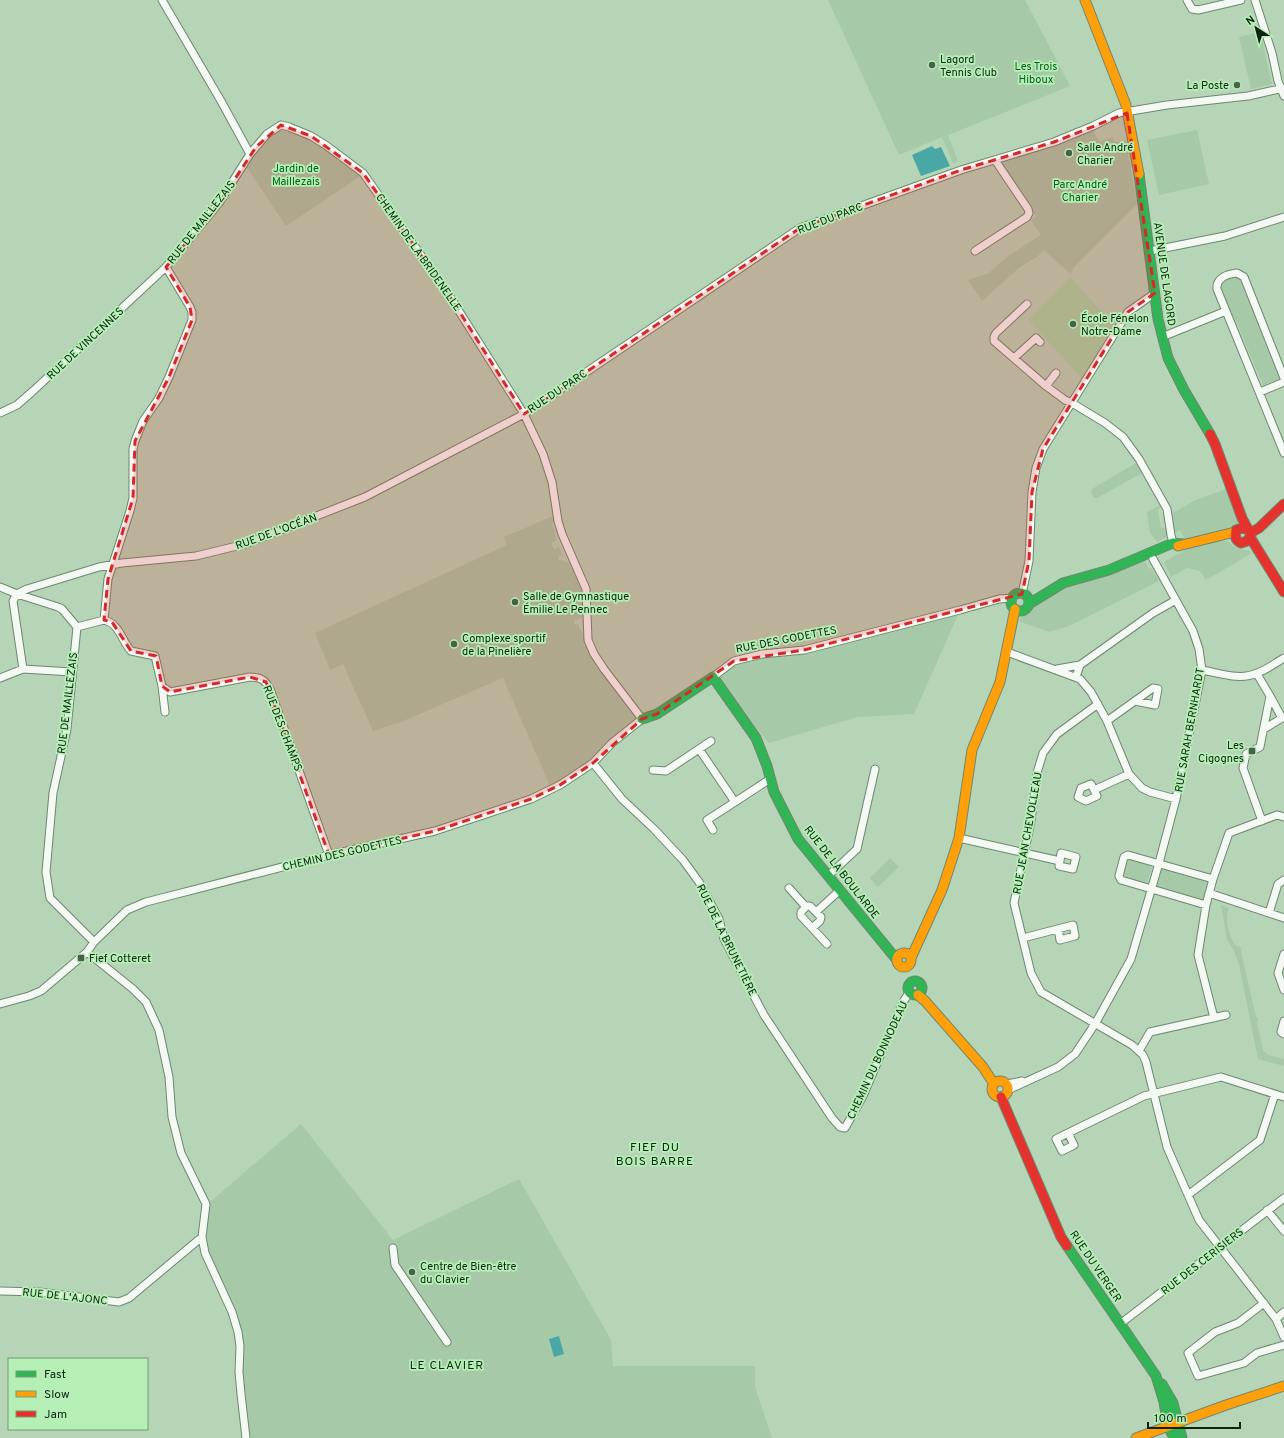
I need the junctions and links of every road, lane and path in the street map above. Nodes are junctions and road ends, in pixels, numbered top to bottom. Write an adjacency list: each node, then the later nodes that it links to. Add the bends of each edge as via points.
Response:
1 (162, 0): 9 (street)
2 (1085, 0): 7 (street, AVENUE DE LAGORD)
3 (1187, 0): 4 (street, via 1192,8 1198,10)
4 (1241, 0)
5 (1256, 0): 6 (street)
6 (1283, 91): 7 (street, RUE DU PARC)
7 (1127, 112): 10 (street, RUE DU PARC, via 1119,113 1054,142); 13 (street, AVENUE DE LAGORD, via 1140,178)
8 (281, 125): 9 (street, RUE DE MAILLEZAIS, via 267,134); 28 (street, CHEMIN DE LA BRIDENELLE, via 311,136 363,173 447,292)
9 (250, 154): 14 (street, RUE DE MAILLEZAIS, via 219,203)
10 (995, 160): 12 (street, via 1028,209 1028,213 1027,217); 28 (street, RUE DU PARC, via 800,228)
11 (1284, 218): 13 (street, via 1225,236)
12 (975, 251)
13 (1150, 251): 15 (street, AVENUE DE LAGORD)
14 (166, 267): 27 (street, RUE DE VINCENNES, via 33,391 17,405); 34 (street, RUE DE MAILLEZAIS, via 190,307 192,320 169,377 159,398 143,421 135,441 133,498)
15 (1155, 293): 18 (street, AVENUE DE LAGORD); 26 (street, via 1128,312)
16 (1027, 304): 20 (street, via 994,337 994,341)
17 (1226, 311): 18 (street); 22 (street, via 1216,286 1221,278 1237,273 1244,277); 25 (street)
18 (1162, 337): 31 (street, AVENUE DE LAGORD, via 1168,358 1215,444 1242,518)
19 (1040, 342): 20 (street, via 1036,338)
20 (1014, 358): 24 (street)
21 (1056, 373): 24 (street)
22 (1284, 378)
23 (1284, 382): 25 (street)
24 (1046, 386): 26 (street)
25 (1260, 392): 29 (street)
26 (1072, 403): 32 (street, via 1111,427 1128,444 1167,509 1170,535); 39 (street, via 1043,448 1036,468 1032,492)
27 (0, 413)
28 (524, 414): 34 (street, RUE DE L'OCÉAN, via 366,497 245,544 196,556); 61 (street, CHEMIN DE LA BRIDENELLE, via 552,482 562,534 586,589 588,640 604,670)
29 (1284, 453)
30 (1284, 504): 31 (street, via 1259,528)
31 (1243, 534): 32 (street); 36 (street, AVENUE DE LAGORD)
32 (1178, 543): 33 (street)
33 (1150, 557): 39 (street, via 1063,583 1044,594); 40 (street, RUE SARAH BERNHARDT)
34 (112, 565): 37 (street, RUE DE L'OCÉAN, via 88,570); 42 (street, RUE DE MAILLEZAIS)
35 (0, 586): 37 (street)
36 (1284, 592)
37 (17, 594): 43 (street, via 62,609); 47 (street, via 13,601)
38 (1013, 598): 39 (street, via 1017,594); 41 (street, via 1012,605); 52 (street, RUE DES GODETTES, via 999,598 804,650 762,654 734,661)
39 (1026, 599): 41 (street, via 1026,609)
40 (1176, 600): 46 (street); 49 (street, RUE SARAH BERNHARDT, via 1193,631)
41 (1018, 610): 44 (street)
42 (104, 620): 43 (street); 55 (street, via 112,622 131,651 155,656)
43 (77, 627): 50 (street, RUE DE MAILLEZAIS)
44 (1007, 652): 48 (street); 77 (street, via 1000,682 972,750)
45 (1284, 658): 51 (street)
46 (1080, 664): 48 (street); 53 (street)
47 (23, 669): 50 (street); 54 (street)
48 (1057, 669): 53 (street)
49 (1202, 670): 51 (street, via 1237,676); 72 (street, RUE SARAH BERNHARDT)
50 (72, 672): 97 (street, RUE DE MAILLEZAIS, via 66,729 53,793 46,872 50,898)
51 (1257, 674): 56 (street)
52 (713, 677): 61 (street, RUE DES GODETTES, via 657,714); 70 (street, RUE DE LA BOULARDE, via 756,738)
53 (1076, 677): 58 (street, via 1084,682)
54 (0, 678)
55 (162, 686): 59 (street); 79 (street, RUE DES CHAMPS, via 170,692 250,677 259,677 266,682)
56 (1270, 696): 60 (street); 63 (street)
57 (1135, 701): 62 (street)
58 (1098, 704): 62 (street); 78 (street, RUE JEAN CHEVOLLEAU, via 1057,734 1043,753 1037,773)
59 (165, 712)
60 (1283, 718): 63 (street)
61 (642, 719): 66 (street, RUE DES GODETTES, via 612,743)
62 (1107, 721): 69 (street)
63 (1264, 729): 75 (street, via 1260,747 1246,754 1243,768)
64 (711, 741): 65 (street)
65 (700, 749): 68 (street, via 666,771); 73 (street)
66 (593, 763): 79 (street, CHEMIN DES GODETTES, via 560,785 531,799 435,832); 115 (street, RUE DE LA BRUNETIÈRE, via 622,799 683,860 699,882 719,919 724,938 764,1015 832,1118 840,1127)
67 (875, 769): 82 (street, via 857,849)
68 (653, 770)
69 (1129, 774): 71 (street); 72 (street, via 1142,788)
70 (770, 779): 73 (street); 82 (street, RUE DE LA BOULARDE, via 798,839)
71 (1094, 790)
72 (1176, 800): 81 (street, RUE SARAH BERNHARDT)
73 (735, 802): 76 (street, via 707,820)
74 (1284, 817): 75 (street, via 1277,815)
75 (1262, 821): 83 (street, via 1229,833)
76 (713, 830)
77 (959, 838): 78 (street); 101 (street, via 942,890 918,943)
78 (1024, 853): 80 (street); 96 (street, RUE JEAN CHEVOLLEAU, via 1014,903)
79 (330, 855): 97 (street, CHEMIN DES GODETTES, via 146,902 127,910)
80 (1060, 861)
81 (1159, 863): 83 (street); 86 (street, RUE SARAH BERNHARDT); 86 (street, via 1128,855 1124,857 1119,874 1121,880)
82 (828, 876): 87 (street, RUE DE LA BOULARDE)
83 (1213, 879): 88 (street)
84 (1284, 880): 92 (street, via 1278,884)
85 (789, 888): 90 (street)
86 (1152, 889): 89 (street); 108 (street, RUE SARAH BERNHARDT, via 1130,959)
87 (840, 890): 91 (street); 101 (street, RUE DE LA BOULARDE, via 890,952)
88 (1209, 892): 89 (street); 92 (street)
89 (1206, 905): 106 (street, via 1198,955)
90 (806, 907): 91 (street, via 810,906); 94 (street, via 801,916)
91 (816, 912): 94 (street, via 821,917)
92 (1269, 913): 93 (street)
93 (1284, 918)
94 (812, 928): 98 (street)
95 (1058, 929): 96 (street)
96 (1022, 938): 108 (street, RUE JEAN CHEVOLLEAU, via 1031,973 1041,992)
97 (94, 942): 99 (street)
98 (827, 944)
99 (87, 952): 104 (street, via 41,991); 123 (street, via 146,1002 159,1030 169,1077 172,1117 181,1153 206,1204)
100 (1284, 954): 102 (street, via 1278,973)
101 (903, 960): 103 (street, RUE DU VERGER)
102 (1284, 990)
103 (916, 991): 111 (street, RUE DU VERGER); 115 (street, CHEMIN DU BONNODEAU, via 903,1002 863,1096)
104 (0, 1004)
105 (1226, 1015): 106 (street)
106 (1214, 1018): 110 (street, via 1150,1032)
107 (1284, 1021): 109 (street, via 1281,1032)
108 (1095, 1024): 110 (street, RUE JEAN CHEVOLLEAU); 111 (street, RUE SARAH BERNHARDT, via 1075,1054 1058,1067 1032,1080)
109 (1284, 1034)
110 (1139, 1051): 112 (street, via 1146,1062)
111 (1003, 1088): 130 (street, RUE DU VERGER, via 1010,1114 1061,1237)
112 (1154, 1094): 113 (street, via 1221,1077); 116 (street, via 1144,1096); 119 (street, via 1167,1147)
113 (1275, 1094): 114 (street); 119 (street, via 1260,1140)
114 (1284, 1097)
115 (845, 1128)
116 (1068, 1133): 118 (street); 118 (street, via 1074,1145 1062,1151)
117 (1048, 1139): 118 (street)
118 (1056, 1139)
119 (1188, 1195): 124 (street, via 1199,1220)
120 (1284, 1198): 121 (street, RUE DES CERISIERS)
121 (1267, 1210): 122 (street); 124 (street, RUE DES CERISIERS)
122 (1284, 1231)
123 (202, 1237): 126 (street, RUE DE L'AJONC, via 129,1298 119,1302 39,1292); 138 (street, via 205,1253 232,1312 238,1332 240,1387)
124 (1220, 1247): 127 (street); 130 (street, RUE DES CERISIERS)
125 (393, 1248): 132 (street, via 394,1265)
126 (0, 1291)
127 (1264, 1303): 129 (street); 133 (street, via 1238,1323 1215,1332 1188,1353 1198,1376 1244,1363 1257,1353)
128 (1284, 1312): 129 (street)
129 (1276, 1319): 131 (street)
130 (1120, 1324): 134 (street, RUE DU VERGER)
131 (1284, 1338)
132 (447, 1342)
133 (1284, 1345)
134 (1156, 1376): 136 (street, via 1173,1399); 137 (street, RUE DU VERGER)
135 (1284, 1386): 136 (street)
136 (1179, 1422): 137 (street); 141 (street)
137 (1168, 1426): 139 (street); 140 (street, RUE DU VERGER)
138 (246, 1438)
139 (1136, 1438)
140 (1174, 1438)
141 (1182, 1438)

